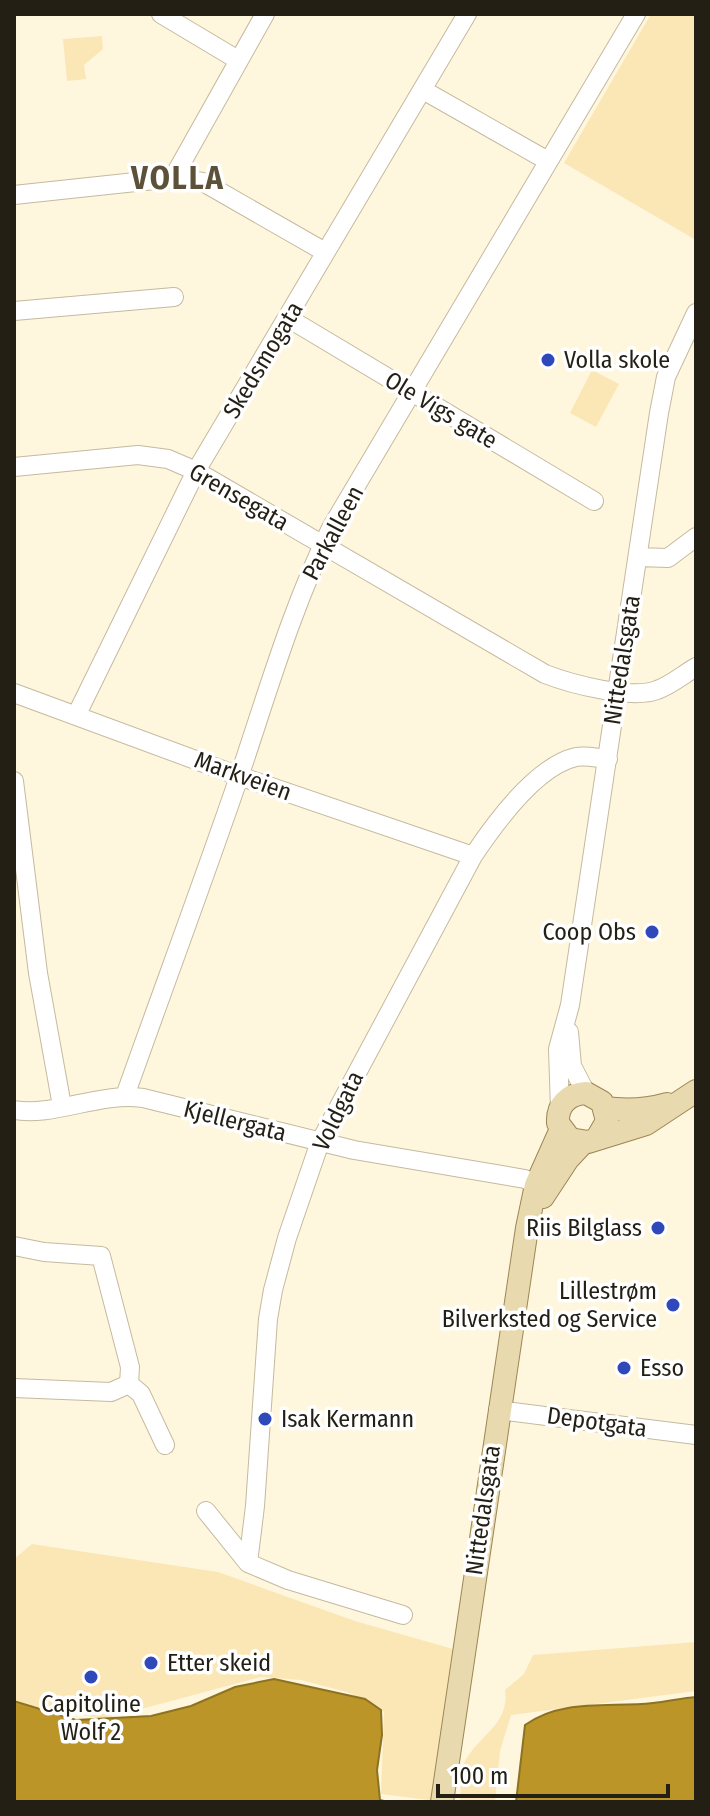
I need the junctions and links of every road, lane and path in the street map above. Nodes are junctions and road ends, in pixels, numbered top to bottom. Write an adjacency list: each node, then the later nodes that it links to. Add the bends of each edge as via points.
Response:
1 (161, 14): 5 (street)
2 (265, 14): 5 (street)
3 (467, 14): 6 (street, Skedsmogata)
4 (636, 14): 7 (street, Parkalleen)
5 (238, 60): 8 (street)
6 (423, 90): 7 (street); 10 (street, Skedsmogata)
7 (548, 161): 15 (street, Parkalleen)
8 (173, 178): 9 (street); 10 (street, via 203,182)
9 (14, 195)
10 (325, 252): 14 (street, Skedsmogata)
11 (174, 297): 12 (street)
12 (14, 311)
13 (696, 313): 21 (street, Nittedalsgata, via 666,377)
14 (288, 318): 15 (street, Ole Vigs gate); 17 (street, Skedsmogata)
15 (413, 393): 18 (street, Ole Vigs gate); 20 (street, Parkalleen)
16 (14, 467): 17 (street, Grensegata, via 138,455 168,459)
17 (196, 471): 20 (street, Grensegata); 25 (street, Skedsmogata)
18 (594, 501)
19 (696, 537): 21 (street, via 668,558)
20 (323, 545): 23 (street, Grensegata, via 545,674); 27 (street, Parkalleen, via 287,632)
21 (638, 557): 23 (street, Nittedalsgata)
22 (696, 667): 23 (street, via 656,690)
23 (610, 689): 26 (street, Nittedalsgata)
24 (14, 693): 25 (street, Markveien)
25 (76, 716): 27 (street, Markveien)
26 (608, 759): 29 (street, Voldgata, via 580,756 552,768 495,822); 30 (street, Nittedalsgata)
27 (239, 776): 29 (street, Markveien); 33 (street, Parkalleen)
28 (14, 781): 34 (street, via 38,973)
29 (473, 856): 39 (street, Voldgata)
30 (568, 1013): 31 (street, Nittedalsgata, via 572,1066); 37 (street, Nittedalsgata, via 558,1049)
31 (586, 1093): 35 (main road); 37 (main road, via 570,1097)
32 (690, 1095): 35 (main road, via 652,1108); 38 (main road, via 656,1119)
33 (125, 1096): 34 (street, Kjellergata); 39 (street, Kjellergata)
34 (62, 1106): 36 (street, Kjellergata)
35 (605, 1108): 38 (main road, via 606,1128)
36 (14, 1110)
37 (560, 1120): 38 (main road, via 570,1139); 40 (main road, Nittedalsgata)
38 (590, 1140): 40 (main road, Nittedalsgata)
39 (320, 1142): 40 (street, Kjellergata, via 507,1175); 48 (street, Voldgata, via 268,1319)
40 (541, 1188): 44 (main road, Nittedalsgata, via 529,1218)
41 (14, 1246): 42 (street, via 101,1256 130,1367)
42 (129, 1384): 43 (street, via 111,1392); 46 (street, via 141,1394)
43 (14, 1388)
44 (498, 1410): 45 (street, Depotgata); 50 (main road, Nittedalsgata)
45 (696, 1435)
46 (165, 1445)
47 (206, 1511): 48 (street)
48 (248, 1563): 49 (street)
49 (403, 1615)
50 (442, 1802)

